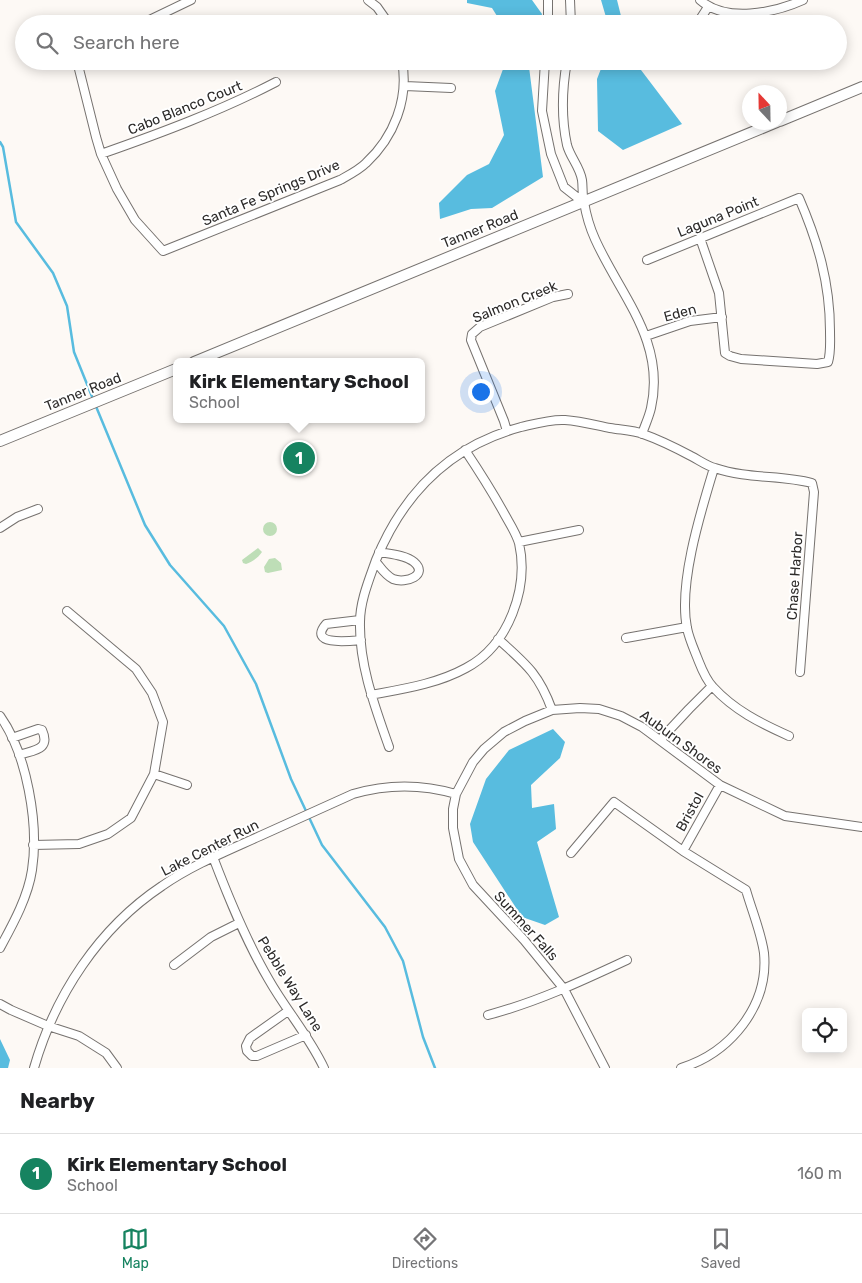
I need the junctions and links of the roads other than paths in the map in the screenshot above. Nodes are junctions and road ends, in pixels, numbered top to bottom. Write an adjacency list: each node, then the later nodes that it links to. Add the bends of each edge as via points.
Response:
1 (191, 0): 8 (street)
2 (368, 0): 9 (street)
3 (548, 0): 10 (street)
4 (570, 0): 11 (street)
5 (700, 0): 7 (street)
6 (803, 0): 7 (street, via 777,10 751,14)
7 (708, 7): 12 (street)
8 (159, 15)
9 (383, 15)
10 (548, 15)
11 (571, 15)
12 (703, 15)
13 (79, 70): 23 (street)
14 (403, 70): 18 (street, Santa Fe Springs Drive)
15 (544, 70): 24 (street, via 542,111 552,154 564,187)
16 (566, 70): 24 (street, via 562,112 567,146 582,178)
17 (276, 82): 23 (street, Cabo Blanco Court, via 173,129)
18 (405, 86): 20 (street); 23 (street, Santa Fe Springs Drive, via 399,114 391,130 365,164 340,180 163,252 135,220)
19 (862, 87): 21 (main road, Tanner Road)
20 (451, 88)
21 (787, 118)
22 (759, 130): 24 (main road, Tanner Road)
23 (101, 154)
24 (584, 202): 29 (street, via 594,238); 30 (main road, Tanner Road)
25 (700, 238): 26 (street, Laguna Point); 28 (street, via 719,293); 28 (street, Laguna Point, via 799,198 827,282 830,321 828,362 818,364 730,356 725,352)
26 (646, 260)
27 (568, 294): 32 (street, Salmon Creek, via 480,327 472,334 471,340)
28 (722, 317): 29 (street, Eden, via 690,321)
29 (646, 336): 33 (street, via 654,385 651,409)
30 (204, 358)
31 (173, 370): 34 (main road, Tanner Road)
32 (507, 431): 33 (street, via 564,420); 35 (street)
33 (642, 434): 36 (street)
34 (0, 441)
35 (465, 450): 40 (street); 41 (street, via 427,480 411,498)
36 (714, 468): 45 (street, via 700,512 688,575); 49 (street, Chase Harbor, via 752,477 812,483 814,492)
37 (38, 509): 38 (street)
38 (0, 528)
39 (579, 530): 40 (street)
40 (518, 542): 47 (street, via 522,568 518,600)
41 (380, 552): 42 (street); 42 (street, via 415,563 417,575 412,580 395,580)
42 (376, 562): 44 (street)
43 (67, 611): 59 (street, via 136,669 152,693 163,722)
44 (360, 620): 48 (street); 48 (street, via 326,624 322,634 330,641)
45 (687, 627): 46 (street); 50 (street)
46 (626, 638)
47 (498, 639): 51 (street, via 468,668 421,685); 52 (street, via 536,676)
48 (361, 640): 51 (street)
49 (800, 672)
50 (712, 686): 54 (street, via 757,722); 56 (street)
51 (371, 695): 57 (street)
52 (552, 710): 56 (street, Auburn Shores, via 599,709 621,716); 62 (street, Auburn Shores, via 504,732 484,749)
53 (0, 716): 55 (street)
54 (789, 736)
55 (12, 738): 58 (street); 58 (street, via 38,729 46,738 42,747)
56 (660, 740): 61 (street, Auburn Shores)
57 (389, 747)
58 (19, 755): 64 (street, via 29,788)
59 (154, 774): 60 (street); 64 (street, via 131,818 108,834 79,844)
60 (186, 785)
61 (720, 785): 63 (street, Auburn Shores, via 785,816); 65 (street, Bristol)
62 (456, 794): 67 (street, Lake Center Run, via 394,786 373,788); 72 (street, Summer Falls, via 453,828 459,859 473,885)
63 (862, 826)
64 (34, 845): 69 (street, via 32,871 24,898)
65 (683, 851): 66 (street, via 614,802); 82 (street, via 746,890 764,955 758,1000 738,1031 717,1051)
66 (571, 853)
67 (213, 857): 68 (street, Pebble Way Lane); 76 (street, Lake Center Run, via 162,885 102,938 76,974)
68 (239, 923): 71 (street, via 211,937); 74 (street, Pebble Way Lane)
69 (0, 948)
70 (627, 960): 72 (street)
71 (174, 965)
72 (564, 989): 75 (street); 81 (street, Summer Falls)
73 (0, 1004): 76 (street)
74 (288, 1010): 77 (street, Pebble Way Lane); 77 (street, via 250,1038 246,1046 248,1051 257,1056)
75 (488, 1015)
76 (48, 1026): 78 (street, Lake Center Run); 79 (street, via 97,1046)
77 (306, 1035): 80 (street, Pebble Way Lane)
78 (34, 1068)
79 (116, 1068)
80 (324, 1068)
81 (606, 1068)
82 (682, 1068)

